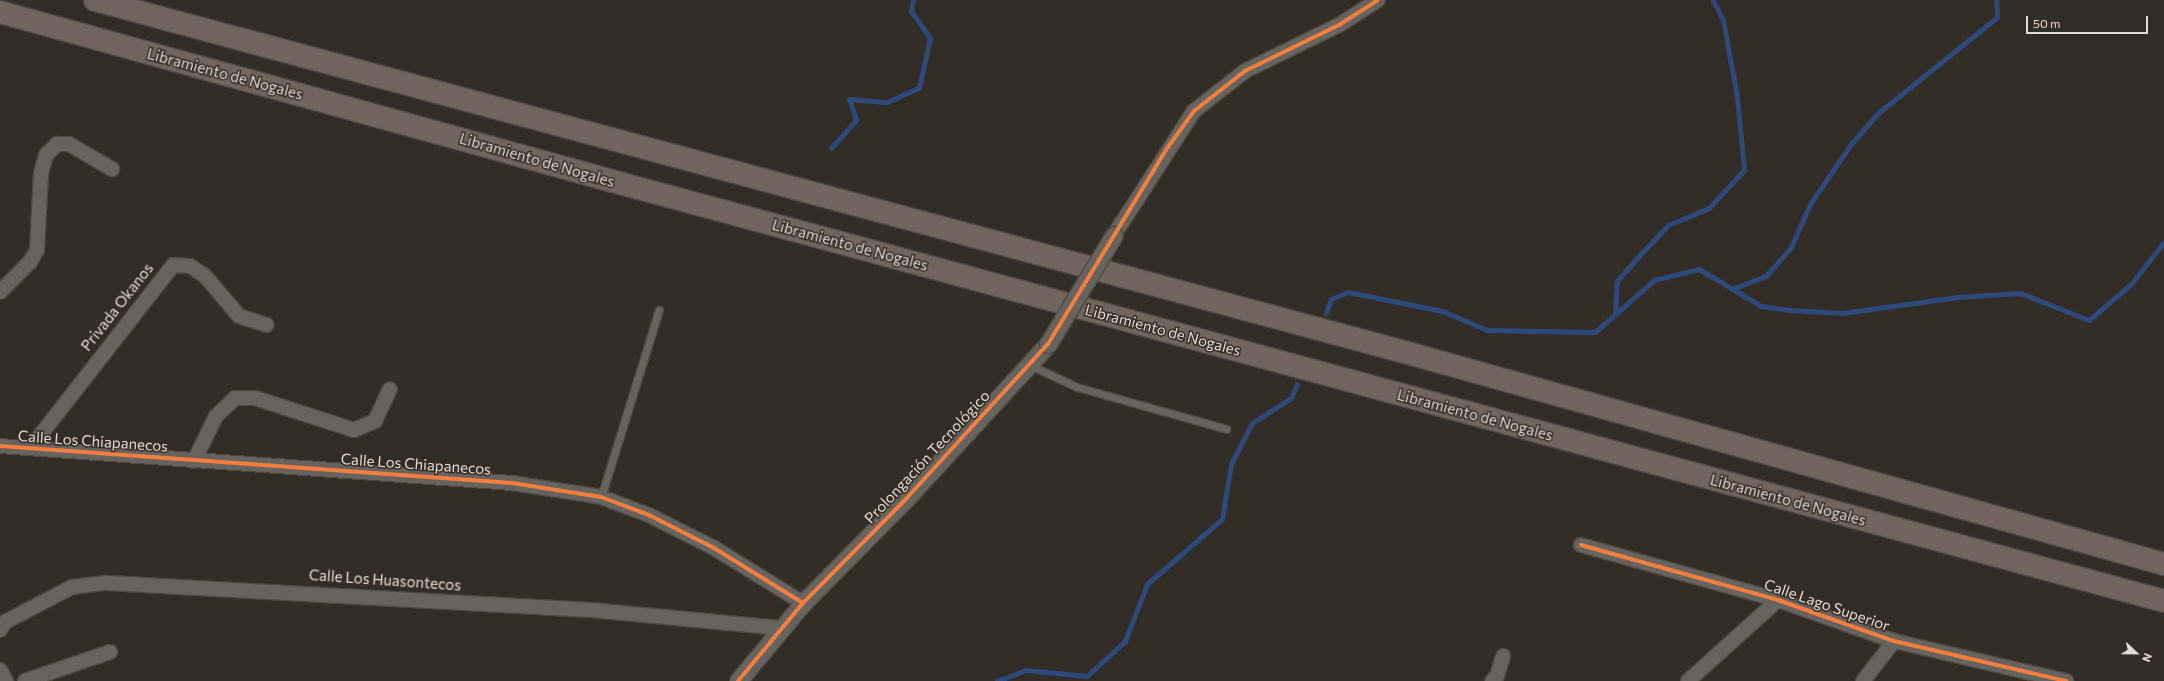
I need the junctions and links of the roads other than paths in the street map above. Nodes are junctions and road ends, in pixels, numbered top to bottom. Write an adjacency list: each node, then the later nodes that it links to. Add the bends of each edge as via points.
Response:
1 (95, 0): 17 (highway, via 1400,351)
2 (1378, 0): 5 (street, via 1339,25 1245,71 1194,111)
3 (0, 12): 19 (highway, Libramiento de Nogales, via 622,184)
4 (112, 169): 6 (street, via 69,144 57,144 46,155 41,173 37,250 30,262)
5 (1114, 235): 9 (street, Prolongación Tecnológico, bridge, via 1048,344)
6 (0, 292)
7 (659, 310): 15 (lane)
8 (267, 325): 13 (street, Privada Okanos, via 239,316 205,276 190,266 173,265)
9 (1030, 365): 11 (lane, via 1077,387); 20 (street, Prolongación Tecnológico)
10 (390, 389): 14 (street, via 376,421 354,430 254,398 235,398 216,416)
11 (1226, 429)
12 (0, 446): 13 (street, Calle Los Chiapanecos)
13 (31, 446): 14 (street, Calle Los Chiapanecos)
14 (194, 461): 15 (street, Calle Los Chiapanecos, via 512,483)
15 (601, 497): 20 (street, Calle Los Chiapanecos, via 649,515 714,548)
16 (1582, 545): 18 (street, Calle Lago Superior)
17 (2164, 564)
18 (1778, 600): 23 (street, Calle Lago Superior); 32 (street)
19 (2164, 601)
20 (803, 603): 21 (street, Prolongación Tecnológico)
21 (781, 628): 22 (street, Calle Los Huasontecos, via 601,611 106,583 72,587 5,622); 30 (street, Prolongación Tecnológico)
22 (0, 630)
23 (1894, 640): 27 (street, Calle Lago Superior); 33 (street)
24 (110, 652): 29 (street)
25 (1503, 656): 31 (street, via 1498,676)
26 (0, 670): 28 (street)
27 (2059, 680)
28 (6, 681)
29 (25, 681)
30 (738, 681)
31 (1492, 681)
32 (1688, 681)
33 (1862, 681)

